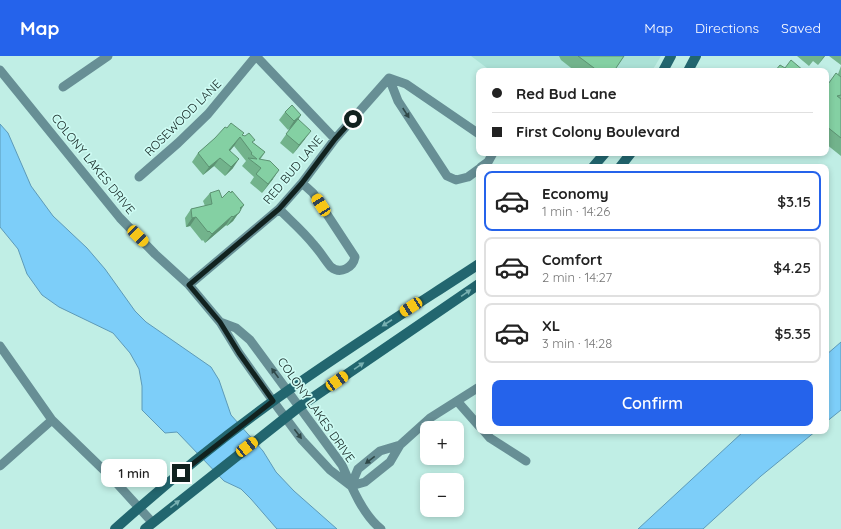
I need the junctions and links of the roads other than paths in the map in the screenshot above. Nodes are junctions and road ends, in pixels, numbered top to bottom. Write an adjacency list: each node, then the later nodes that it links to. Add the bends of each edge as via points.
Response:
1 (108, 56): 9 (street)
2 (256, 56): 11 (street); 17 (street, ROSEWOOD LANE, via 208,114)
3 (671, 56): 5 (main road)
4 (696, 56): 6 (main road)
5 (665, 68)
6 (690, 68)
7 (0, 70): 21 (street, COLONY LAKES DRIVE, via 120,218)
8 (389, 78): 10 (street, via 406,84); 11 (street, RED BUD LANE); 16 (street, one-way to 16, via 398,101 447,176 456,180 468,177)
9 (63, 87)
10 (476, 132)
11 (335, 139): 18 (street, RED BUD LANE)
12 (602, 156): 14 (main road)
13 (629, 156): 15 (main road)
14 (596, 164)
15 (622, 164)
16 (476, 171)
17 (139, 177)
18 (302, 183): 19 (street, RED BUD LANE); 19 (street, via 313,193 349,247 355,257 354,263 346,269 338,270 331,267 312,242)
19 (279, 209): 21 (street, RED BUD LANE)
20 (476, 266): 23 (main road)
21 (189, 285): 25 (street, COLONY LAKES DRIVE)
22 (476, 286): 24 (main road, one-way to 22)
23 (428, 297): 24 (main road); 28 (main road, one-way to 28)
24 (439, 312): 31 (main road, one-way to 24)
25 (220, 322): 28 (street, COLONY LAKES DRIVE, one-way to 25, via 250,340 236,328); 29 (street, COLONY LAKES DRIVE)
26 (0, 346): 33 (street)
27 (476, 389): 30 (street)
28 (288, 391): 29 (main road); 31 (street, COLONY LAKES DRIVE)
29 (273, 401): 32 (street, COLONY LAKES DRIVE); 40 (main road)
30 (457, 401): 34 (street); 36 (street, via 430,418)
31 (299, 407): 32 (main road); 39 (street, COLONY LAKES DRIVE, via 342,466)
32 (285, 417): 39 (street, COLONY LAKES DRIVE, one-way to 39, via 330,470); 41 (main road, one-way to 32)
33 (52, 420): 38 (street); 40 (street)
34 (476, 423)
35 (487, 434): 37 (street)
36 (400, 445): 39 (street, via 390,462 365,482); 39 (street, one-way to 39, via 380,451 358,469)
37 (526, 461)
38 (0, 466)
39 (351, 486): 44 (street, COLONY LAKES DRIVE, via 373,523)
40 (139, 507): 41 (street); 42 (main road)
41 (152, 522): 43 (main road)
42 (115, 529)
43 (145, 529)
44 (381, 529)

